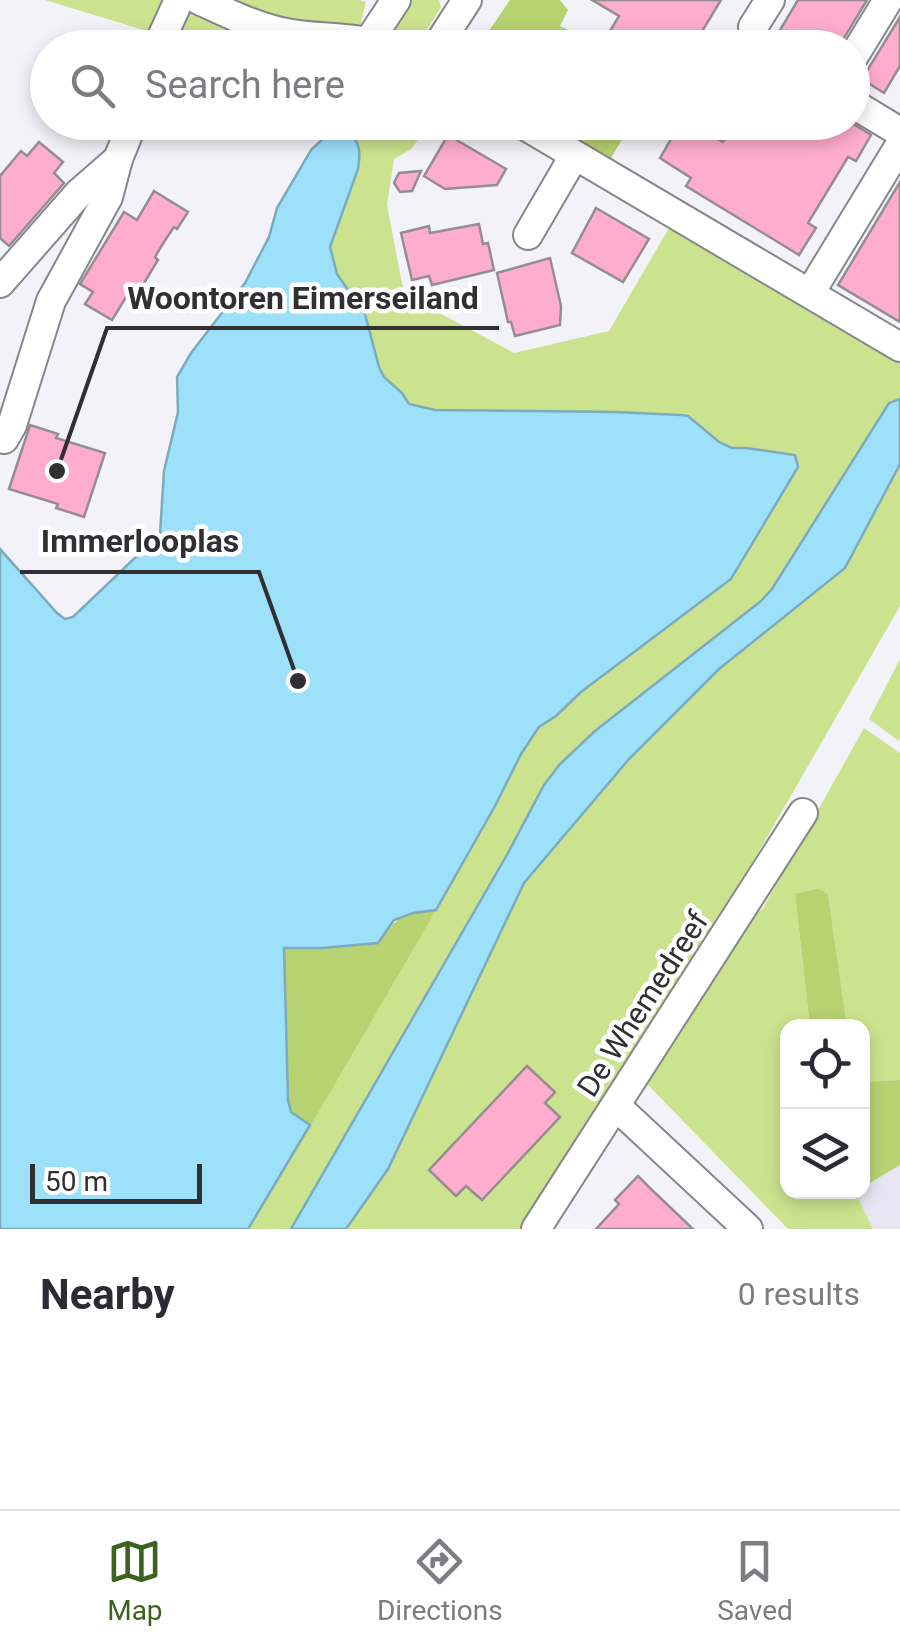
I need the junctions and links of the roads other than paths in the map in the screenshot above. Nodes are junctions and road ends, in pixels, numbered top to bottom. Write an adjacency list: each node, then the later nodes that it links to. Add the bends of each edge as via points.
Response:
1 (178, 0): 7 (street)
2 (199, 0): 8 (street)
3 (396, 0): 9 (street)
4 (467, 0): 10 (street)
5 (770, 0): 11 (street)
6 (888, 0): 12 (street)
7 (165, 30)
8 (276, 30)
9 (384, 30)
10 (448, 30)
11 (755, 30)
12 (870, 30)
13 (870, 114): 14 (street)
14 (900, 132)
15 (126, 140): 19 (street)
16 (548, 140): 18 (street)
17 (900, 144): 22 (street)
18 (574, 156): 20 (street); 22 (street)
19 (118, 160): 21 (street, via 79,193); 24 (street, via 108,197 52,301 12,426)
20 (528, 235)
21 (0, 283)
22 (810, 293): 23 (street)
23 (900, 346)
24 (0, 438)
25 (803, 813): 26 (street, De Whemedreef)
26 (616, 1106): 27 (street, De Whemedreef); 28 (street)
27 (536, 1229)
28 (748, 1229)

